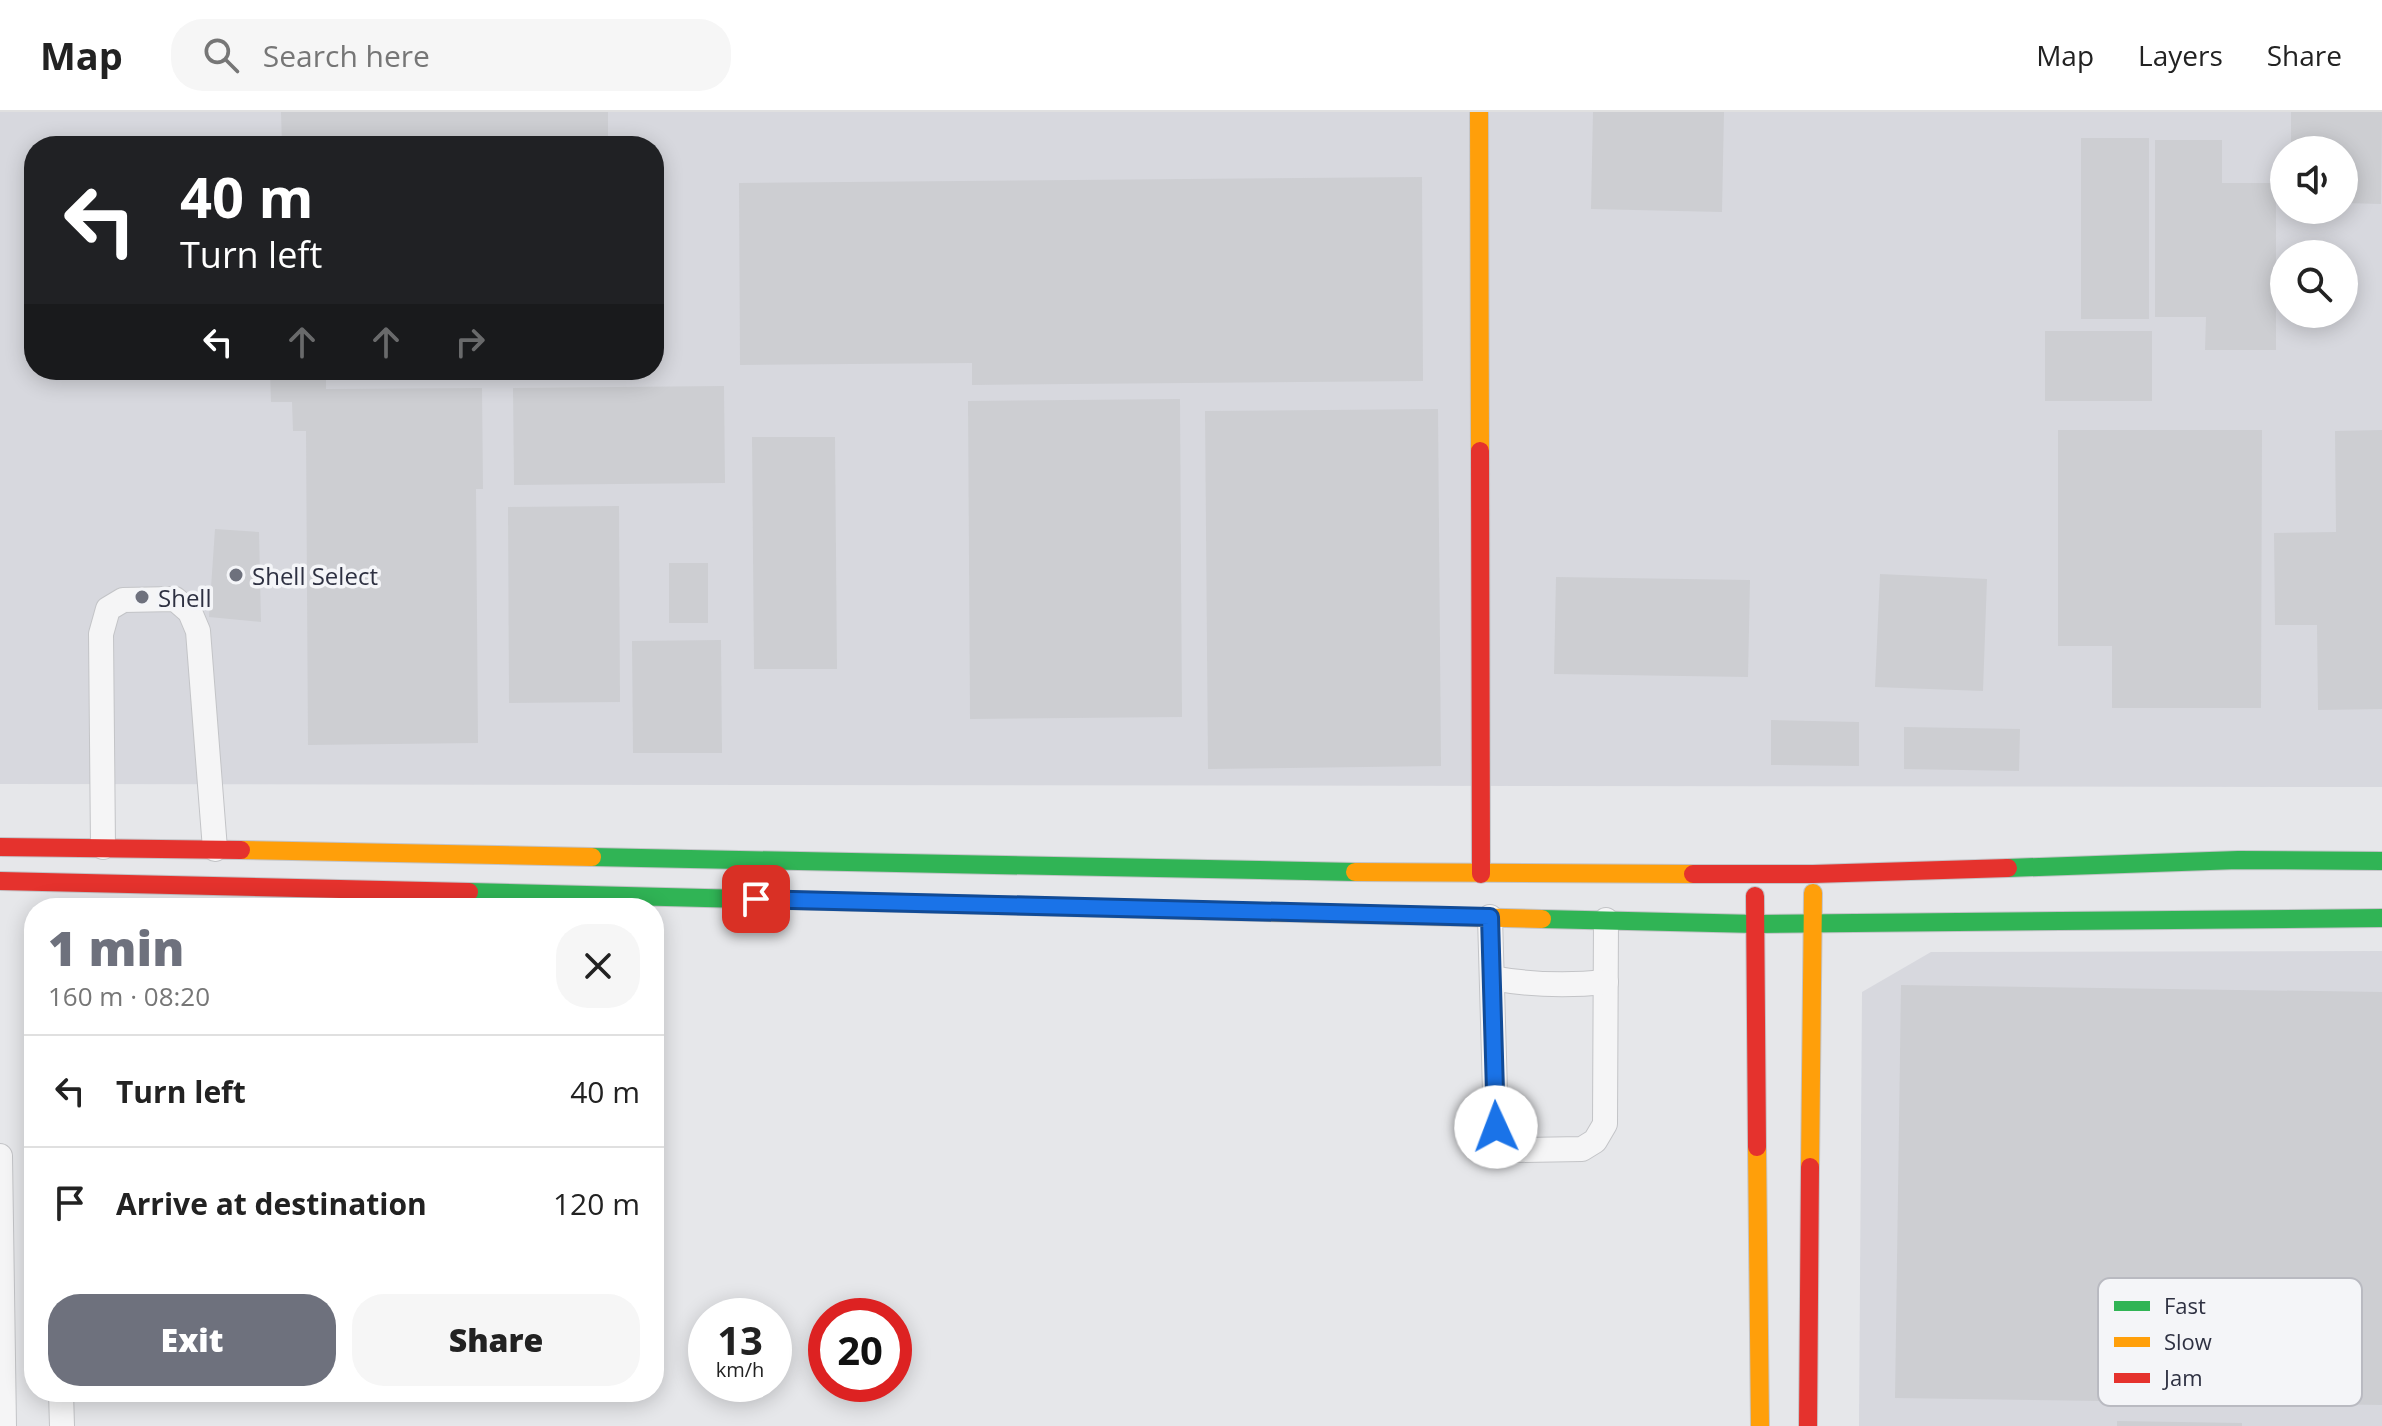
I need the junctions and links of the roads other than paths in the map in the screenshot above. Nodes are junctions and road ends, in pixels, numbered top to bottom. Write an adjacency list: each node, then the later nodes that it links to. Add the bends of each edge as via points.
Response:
1 (1479, 112): 7 (main road)
2 (53, 846): 3 (main road); 4 (main road); 11 (lane)
3 (0, 847)
4 (103, 847): 5 (main road); 5 (lane, via 101,634 108,609 123,600 175,599 190,612 198,631)
5 (215, 849): 7 (main road)
6 (2382, 861): 9 (main road, via 2238,860)
7 (1481, 874): 8 (main road)
8 (1755, 874): 9 (main road); 17 (main road)
9 (1813, 874): 16 (main road)
10 (0, 881): 11 (main road)
11 (54, 881): 12 (lane); 13 (main road)
12 (55, 898)
13 (1490, 917): 15 (main road); 18 (lane)
14 (2382, 918): 16 (main road)
15 (1606, 920): 17 (main road); 19 (lane)
16 (1813, 923): 17 (main road); 25 (main road)
17 (1756, 924): 24 (main road)
18 (1492, 978): 19 (lane, via 1552,985); 19 (lane, via 1496,1127 1504,1144 1516,1150 1582,1149 1595,1141 1605,1124)
19 (1606, 982)
20 (0, 1156): 22 (lane)
21 (61, 1402): 23 (lane)
22 (4, 1426)
23 (62, 1426)
24 (1760, 1426)
25 (1808, 1426)

